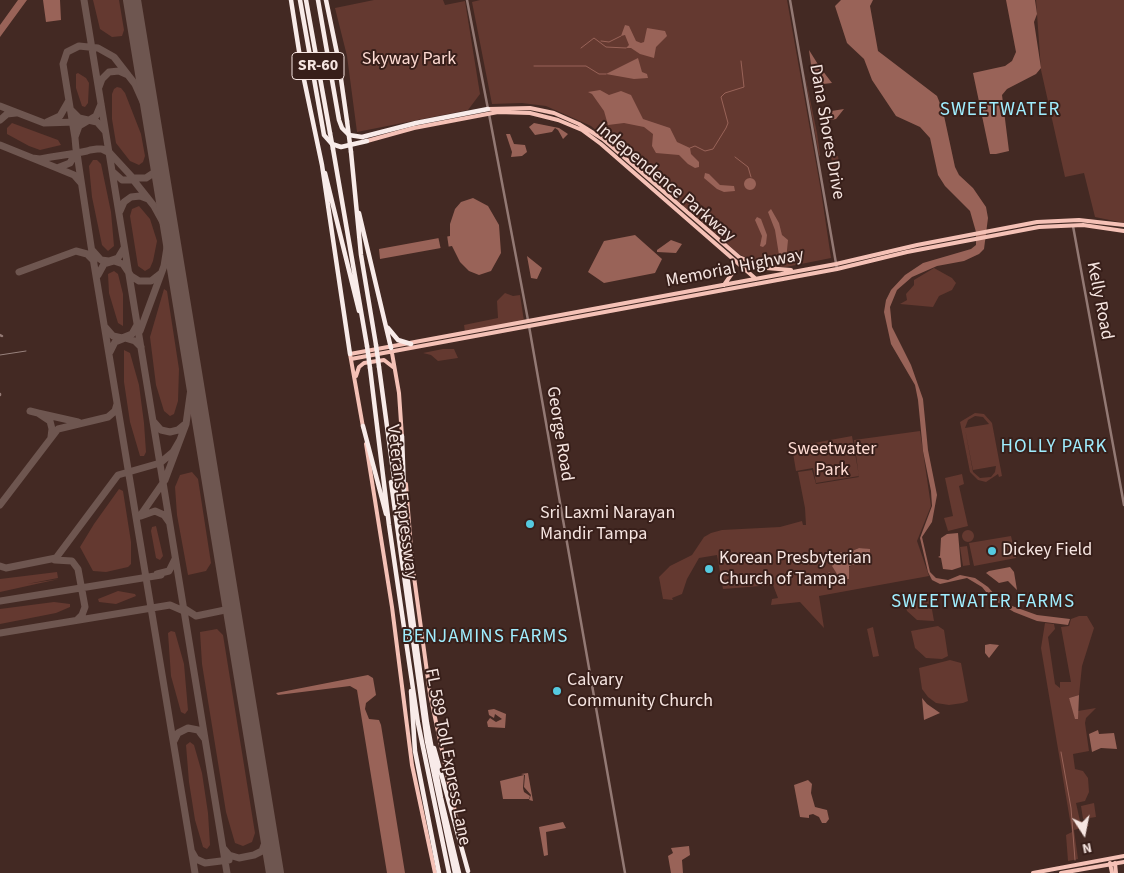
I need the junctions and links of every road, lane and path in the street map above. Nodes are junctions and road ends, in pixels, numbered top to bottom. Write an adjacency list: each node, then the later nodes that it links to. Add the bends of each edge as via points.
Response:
1 (291, 0): 12 (highway)
2 (299, 0): 10 (highway, via 324,135 332,144 341,147)
3 (306, 0): 9 (highway, SR-60 / SR-60)
4 (318, 0): 8 (highway, via 339,120 347,134 360,137 416,123)
5 (326, 0): 11 (highway, SR-60 / SR-60, bridge)
6 (467, 0): 8 (street, George Road)
7 (790, 0): 19 (street, Dana Shores Drive)
8 (488, 111): 10 (main road, Independence Parkway); 18 (main road, Independence Parkway, via 534,114 582,130); 20 (main road, Independence Parkway, via 530,108 554,113 579,124 603,139 739,257 766,268); 26 (street, George Road)
9 (330, 133): 25 (highway, Veterans Expressway, bridge)
10 (367, 141)
11 (351, 152): 13 (highway, Veterans Expressway)
12 (322, 165): 25 (highway); 30 (highway)
13 (356, 205): 24 (highway); 35 (highway, Veterans Expressway, bridge)
14 (1073, 222): 15 (main road, Memorial Highway); 16 (main road, Memorial Highway); 17 (main road, Memorial Highway); 17 (main road, Memorial Highway, via 1043,222); 36 (street, Kelly Road)
15 (1124, 225)
16 (1124, 231)
17 (906, 250): 19 (main road, Memorial Highway)
18 (732, 258): 21 (main road, Independence Parkway); 22 (main road, via 734,272)
19 (836, 266): 20 (main road, Memorial Highway); 21 (main road, Memorial Highway)
20 (798, 271): 21 (main road, Memorial Highway, via 766,277)
21 (759, 282): 22 (main road, Memorial Highway); 23 (main road, Memorial Highway)
22 (724, 285): 23 (main road, Memorial Highway)
23 (711, 290): 26 (main road, Memorial Highway)
24 (385, 322): 27 (highway, via 396,339); 28 (highway)
25 (363, 325): 37 (highway, Veterans Expressway, bridge)
26 (528, 325): 27 (main road, Memorial Highway); 29 (main road, Memorial Highway); 51 (street, George Road)
27 (411, 344): 28 (main road, Memorial Highway)
28 (391, 350): 29 (main road, Memorial Highway); 30 (main road, Memorial Highway); 31 (main road)
29 (403, 351): 31 (main road, via 396,357)
30 (351, 357): 32 (main road)
31 (394, 367): 32 (main road, via 384,360 364,363); 34 (main road)
32 (355, 380): 33 (main road)
33 (363, 426): 37 (highway); 47 (main road, via 390,591 412,765)
34 (402, 436): 38 (highway); 46 (main road, via 412,562 428,680)
35 (392, 468): 38 (highway, Veterans Expressway); 49 (highway, FL 589 Toll Express Lane, via 395,522 424,723)
36 (1124, 505)
37 (389, 525): 39 (highway, Veterans Expressway)
38 (404, 560): 40 (highway, Veterans Expressway)
39 (412, 685): 47 (highway, via 410,700 415,751); 48 (highway, Veterans Expressway)
40 (427, 722): 46 (highway); 50 (highway, Veterans Expressway)
41 (1124, 856): 42 (main road)
42 (1111, 858): 44 (main road); 45 (main road)
43 (1124, 862): 44 (main road)
44 (1112, 864): 53 (main road); 54 (main road); 55 (main road)
45 (1046, 871): 52 (main road)
46 (468, 872)
47 (437, 873)
48 (449, 873)
49 (455, 873)
50 (459, 873)
51 (625, 873)
52 (1033, 873)
53 (1061, 873)
54 (1112, 873)
55 (1116, 873)

